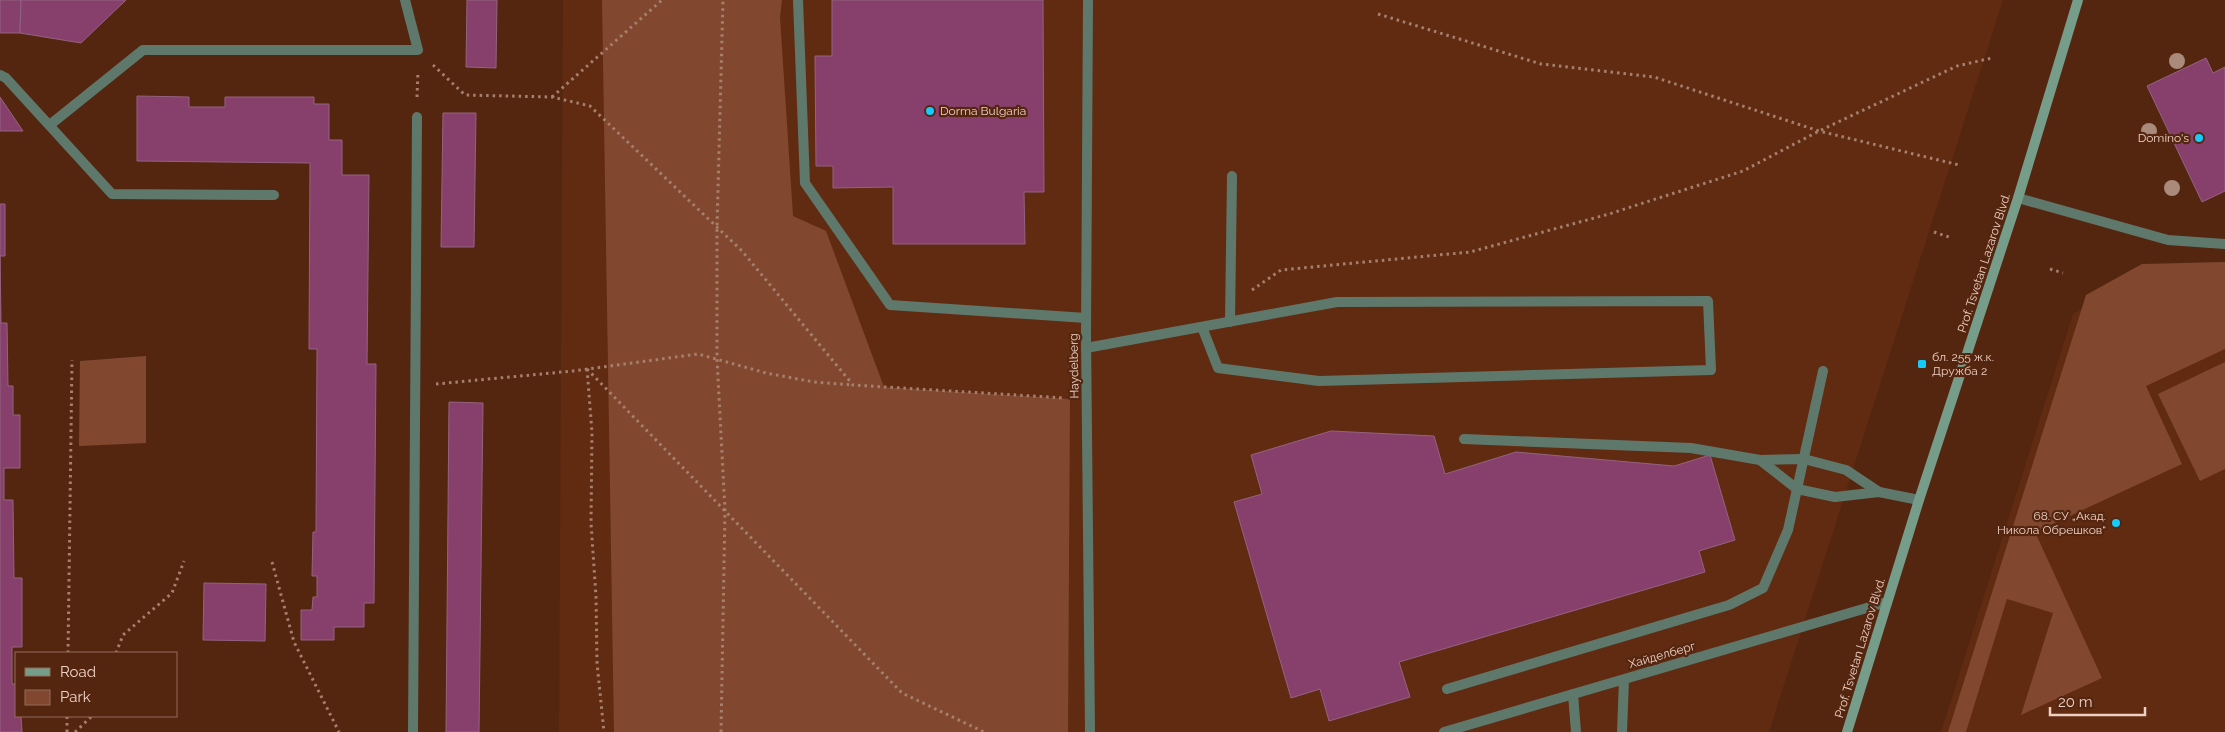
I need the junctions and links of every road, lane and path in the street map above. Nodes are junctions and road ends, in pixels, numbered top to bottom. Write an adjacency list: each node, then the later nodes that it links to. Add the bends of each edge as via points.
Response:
1 (405, 0): 8 (street)
2 (662, 0): 11 (path)
3 (723, 0): 19 (path)
4 (798, 0): 26 (street, via 805,183 890,305)
5 (1088, 0): 26 (street, Haydelberg)
6 (2078, 0): 18 (main road, Prof. Tsvetan Lazarov Blvd.)
7 (1378, 14): 14 (path, via 1541,64 1654,77)
8 (418, 50): 11 (path, via 465,95); 12 (path); 13 (street, via 143,50)
9 (1992, 58): 14 (path, via 1957,66)
10 (0, 75): 13 (street)
11 (552, 97): 19 (path, via 590,106)
12 (417, 117): 35 (street)
13 (51, 124): 17 (street, via 112,194)
14 (1819, 131): 15 (path); 25 (path, via 1743,171 1609,214 1470,252 1281,270)
15 (1959, 165)
16 (1232, 176): 25 (street)
17 (274, 195)
18 (2018, 198): 22 (street, via 2168,240); 42 (main road, Prof. Tsvetan Lazarov Blvd.)
19 (717, 228): 30 (path); 34 (path, via 742,251)
20 (1934, 232): 21 (path)
21 (1952, 238)
22 (2225, 244)
23 (2050, 269): 24 (path)
24 (2063, 273)
25 (1231, 304): 27 (street)
26 (1086, 318): 29 (street, Haydelberg)
27 (1230, 322): 28 (street); 28 (street, via 1337,302 1708,301 1710,370 1319,381 1218,368)
28 (1202, 327): 29 (street)
29 (1086, 348): 36 (street, Haydelberg)
30 (717, 359): 32 (path, via 698,354); 34 (path, via 766,373); 43 (path)
31 (72, 360): 47 (path)
32 (587, 368): 35 (path); 43 (path); 58 (path, via 592,432 591,523 596,662)
33 (1823, 371): 38 (street)
34 (853, 385): 36 (path)
35 (415, 386): 57 (street)
36 (1087, 400): 61 (street, Haydelberg)
37 (1464, 439): 39 (street, via 1691,448)
38 (1804, 458): 39 (street); 40 (street); 41 (street, via 1846,470)
39 (1760, 460): 40 (street)
40 (1797, 489): 41 (street, via 1835,497); 50 (street, via 1788,530 1763,588 1729,605)
41 (1879, 492): 42 (street)
42 (1919, 500): 46 (main road, Prof. Tsvetan Lazarov Blvd.)
43 (725, 510): 59 (path); 60 (path, via 902,693)
44 (184, 561): 48 (path, via 172,593 123,635)
45 (272, 562): 56 (path, via 294,642)
46 (1887, 602): 49 (street, Хайделберг); 65 (main road, Prof. Tsvetan Lazarov Blvd.)
47 (68, 652)
48 (116, 652)
49 (1624, 680): 51 (street, Хайделберг); 64 (street)
50 (1447, 689)
51 (1573, 694): 62 (street, Хайделберг); 63 (street)
52 (67, 717): 54 (path)
53 (91, 717): 55 (path)
54 (67, 732)
55 (75, 732)
56 (339, 732)
57 (412, 732)
58 (604, 732)
59 (721, 732)
60 (984, 732)
61 (1090, 732)
62 (1444, 732)
63 (1576, 732)
64 (1622, 732)
65 (1847, 732)

